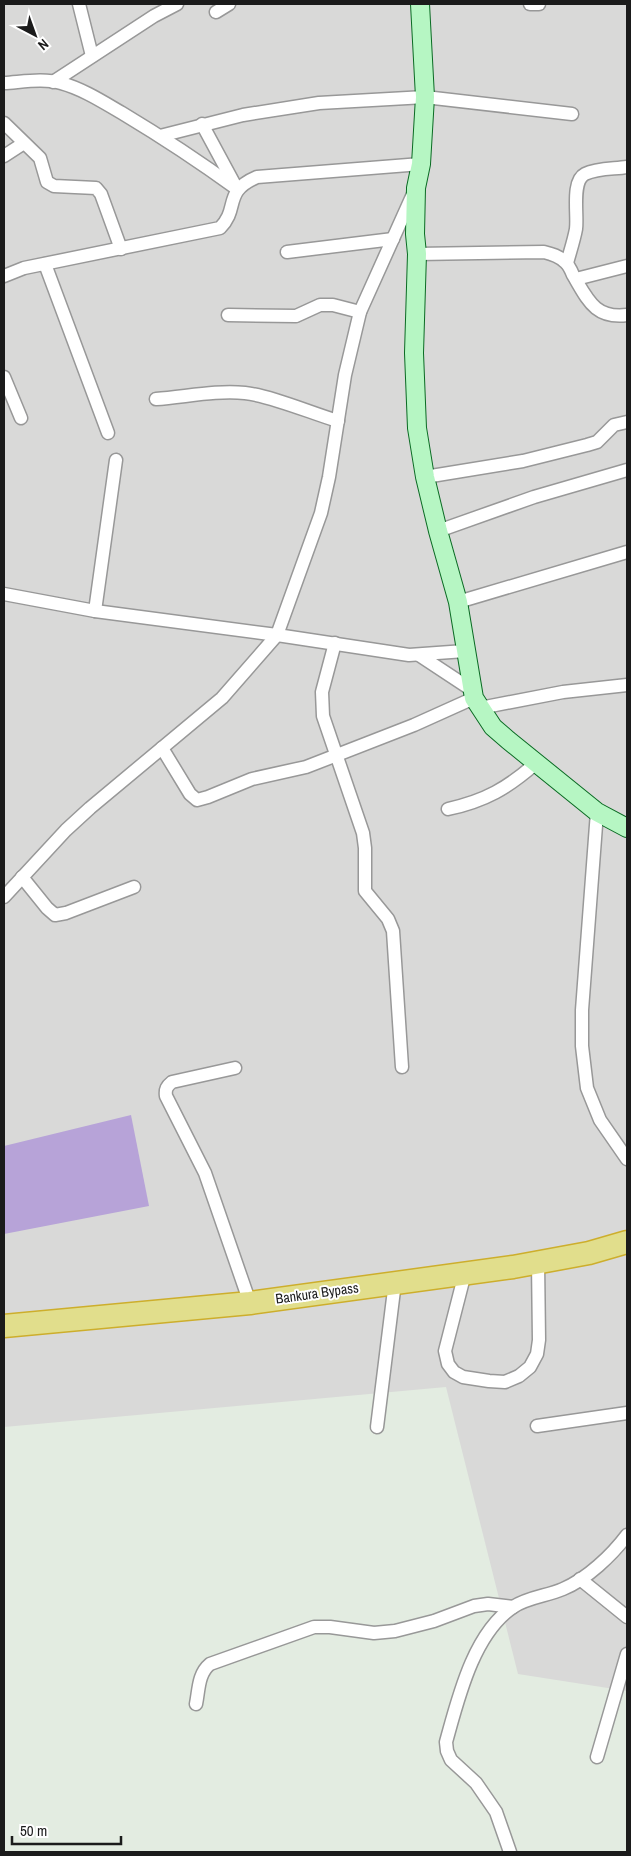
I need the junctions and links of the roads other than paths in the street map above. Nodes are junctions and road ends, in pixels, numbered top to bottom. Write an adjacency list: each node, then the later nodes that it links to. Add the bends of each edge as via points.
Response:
1 (78, 4): 8 (street)
2 (177, 4): 8 (street)
3 (229, 4): 7 (street)
4 (420, 4): 11 (street)
5 (530, 4): 6 (street)
6 (539, 4)
7 (216, 12)
8 (92, 56): 9 (street)
9 (53, 82): 10 (street); 15 (street, via 96,98)
10 (4, 83)
11 (425, 97): 12 (street); 14 (street, via 319,104); 18 (street)
12 (572, 114)
13 (4, 123): 16 (street)
14 (202, 124): 15 (street); 21 (street)
15 (160, 136): 21 (street)
16 (24, 143): 17 (street); 23 (street, via 40,158 47,182 54,186 96,188)
17 (4, 156)
18 (421, 164): 20 (street); 21 (street, via 257,178)
19 (627, 167): 26 (street, via 583,174 578,181 576,227)
20 (416, 188): 22 (street); 25 (street)
21 (237, 189): 23 (street, via 229,216 220,228)
22 (393, 239): 24 (street); 31 (street)
23 (121, 249): 27 (street)
24 (287, 252)
25 (417, 254): 26 (street, via 544,252); 42 (street, via 417,428)
26 (567, 263): 30 (street)
27 (45, 264): 29 (street); 39 (street)
28 (627, 266): 30 (street)
29 (4, 276)
30 (576, 279): 33 (street, via 592,305 601,313 611,317)
31 (360, 312): 32 (street, via 320,304 296,316); 37 (street)
32 (228, 315)
33 (627, 315)
34 (4, 377): 36 (street)
35 (156, 399): 37 (street, via 246,393)
36 (21, 418)
37 (338, 421): 48 (street, via 321,513)
38 (627, 422): 42 (street, via 614,425 597,442 587,446 522,461)
39 (108, 433)
40 (116, 460): 47 (street)
41 (627, 470): 43 (street, via 534,497)
42 (426, 476): 43 (street)
43 (438, 531): 46 (street)
44 (627, 552): 46 (street)
45 (4, 594): 47 (street)
46 (458, 602): 50 (street)
47 (96, 611): 48 (street)
48 (277, 635): 49 (street); 54 (street, via 222,698)
49 (335, 643): 51 (street); 55 (street, via 322,692 322,706)
50 (465, 651): 51 (street); 53 (street)
51 (419, 655): 53 (street)
52 (627, 685): 53 (street)
53 (475, 699): 55 (street); 56 (street, via 494,727)
54 (162, 748): 55 (street, via 197,800 252,779 295,770); 60 (street, via 66,830)
55 (337, 754): 63 (street, via 363,833 365,891 388,919 393,931)
56 (536, 763): 57 (street, via 497,793); 58 (street)
57 (448, 809)
58 (597, 812): 59 (street); 65 (street, via 582,1046 588,1088 600,1120)
59 (627, 828)
60 (22, 877): 61 (street, via 55,915 66,914); 62 (street)
61 (134, 887)
62 (4, 897)
63 (402, 1067)
64 (235, 1068): 70 (street, via 172,1082 165,1091 205,1173)
65 (627, 1159)
66 (627, 1242): 67 (highway, Bankura Bypass)
67 (538, 1262): 68 (highway, Bankura Bypass); 68 (street, via 537,1354 530,1367 505,1382 463,1377 448,1364 445,1351)
68 (465, 1273): 69 (highway, Bankura Bypass)
69 (395, 1282): 70 (highway, Bankura Bypass); 74 (street)
70 (250, 1303): 71 (highway, Bankura Bypass)
71 (4, 1326)
72 (627, 1414): 73 (street)
73 (537, 1426)
74 (377, 1427)
75 (627, 1535): 76 (street, via 610,1555)
76 (580, 1579): 77 (street, via 563,1589); 78 (street)
77 (513, 1607): 80 (street, via 474,1606 414,1628 395,1631 374,1633 314,1627 210,1664 201,1674); 82 (street, via 487,1634 478,1649 465,1679 446,1742 451,1760 476,1783 496,1812)
78 (627, 1617)
79 (627, 1654): 81 (street)
80 (196, 1704)
81 (597, 1756)
82 (510, 1852)

